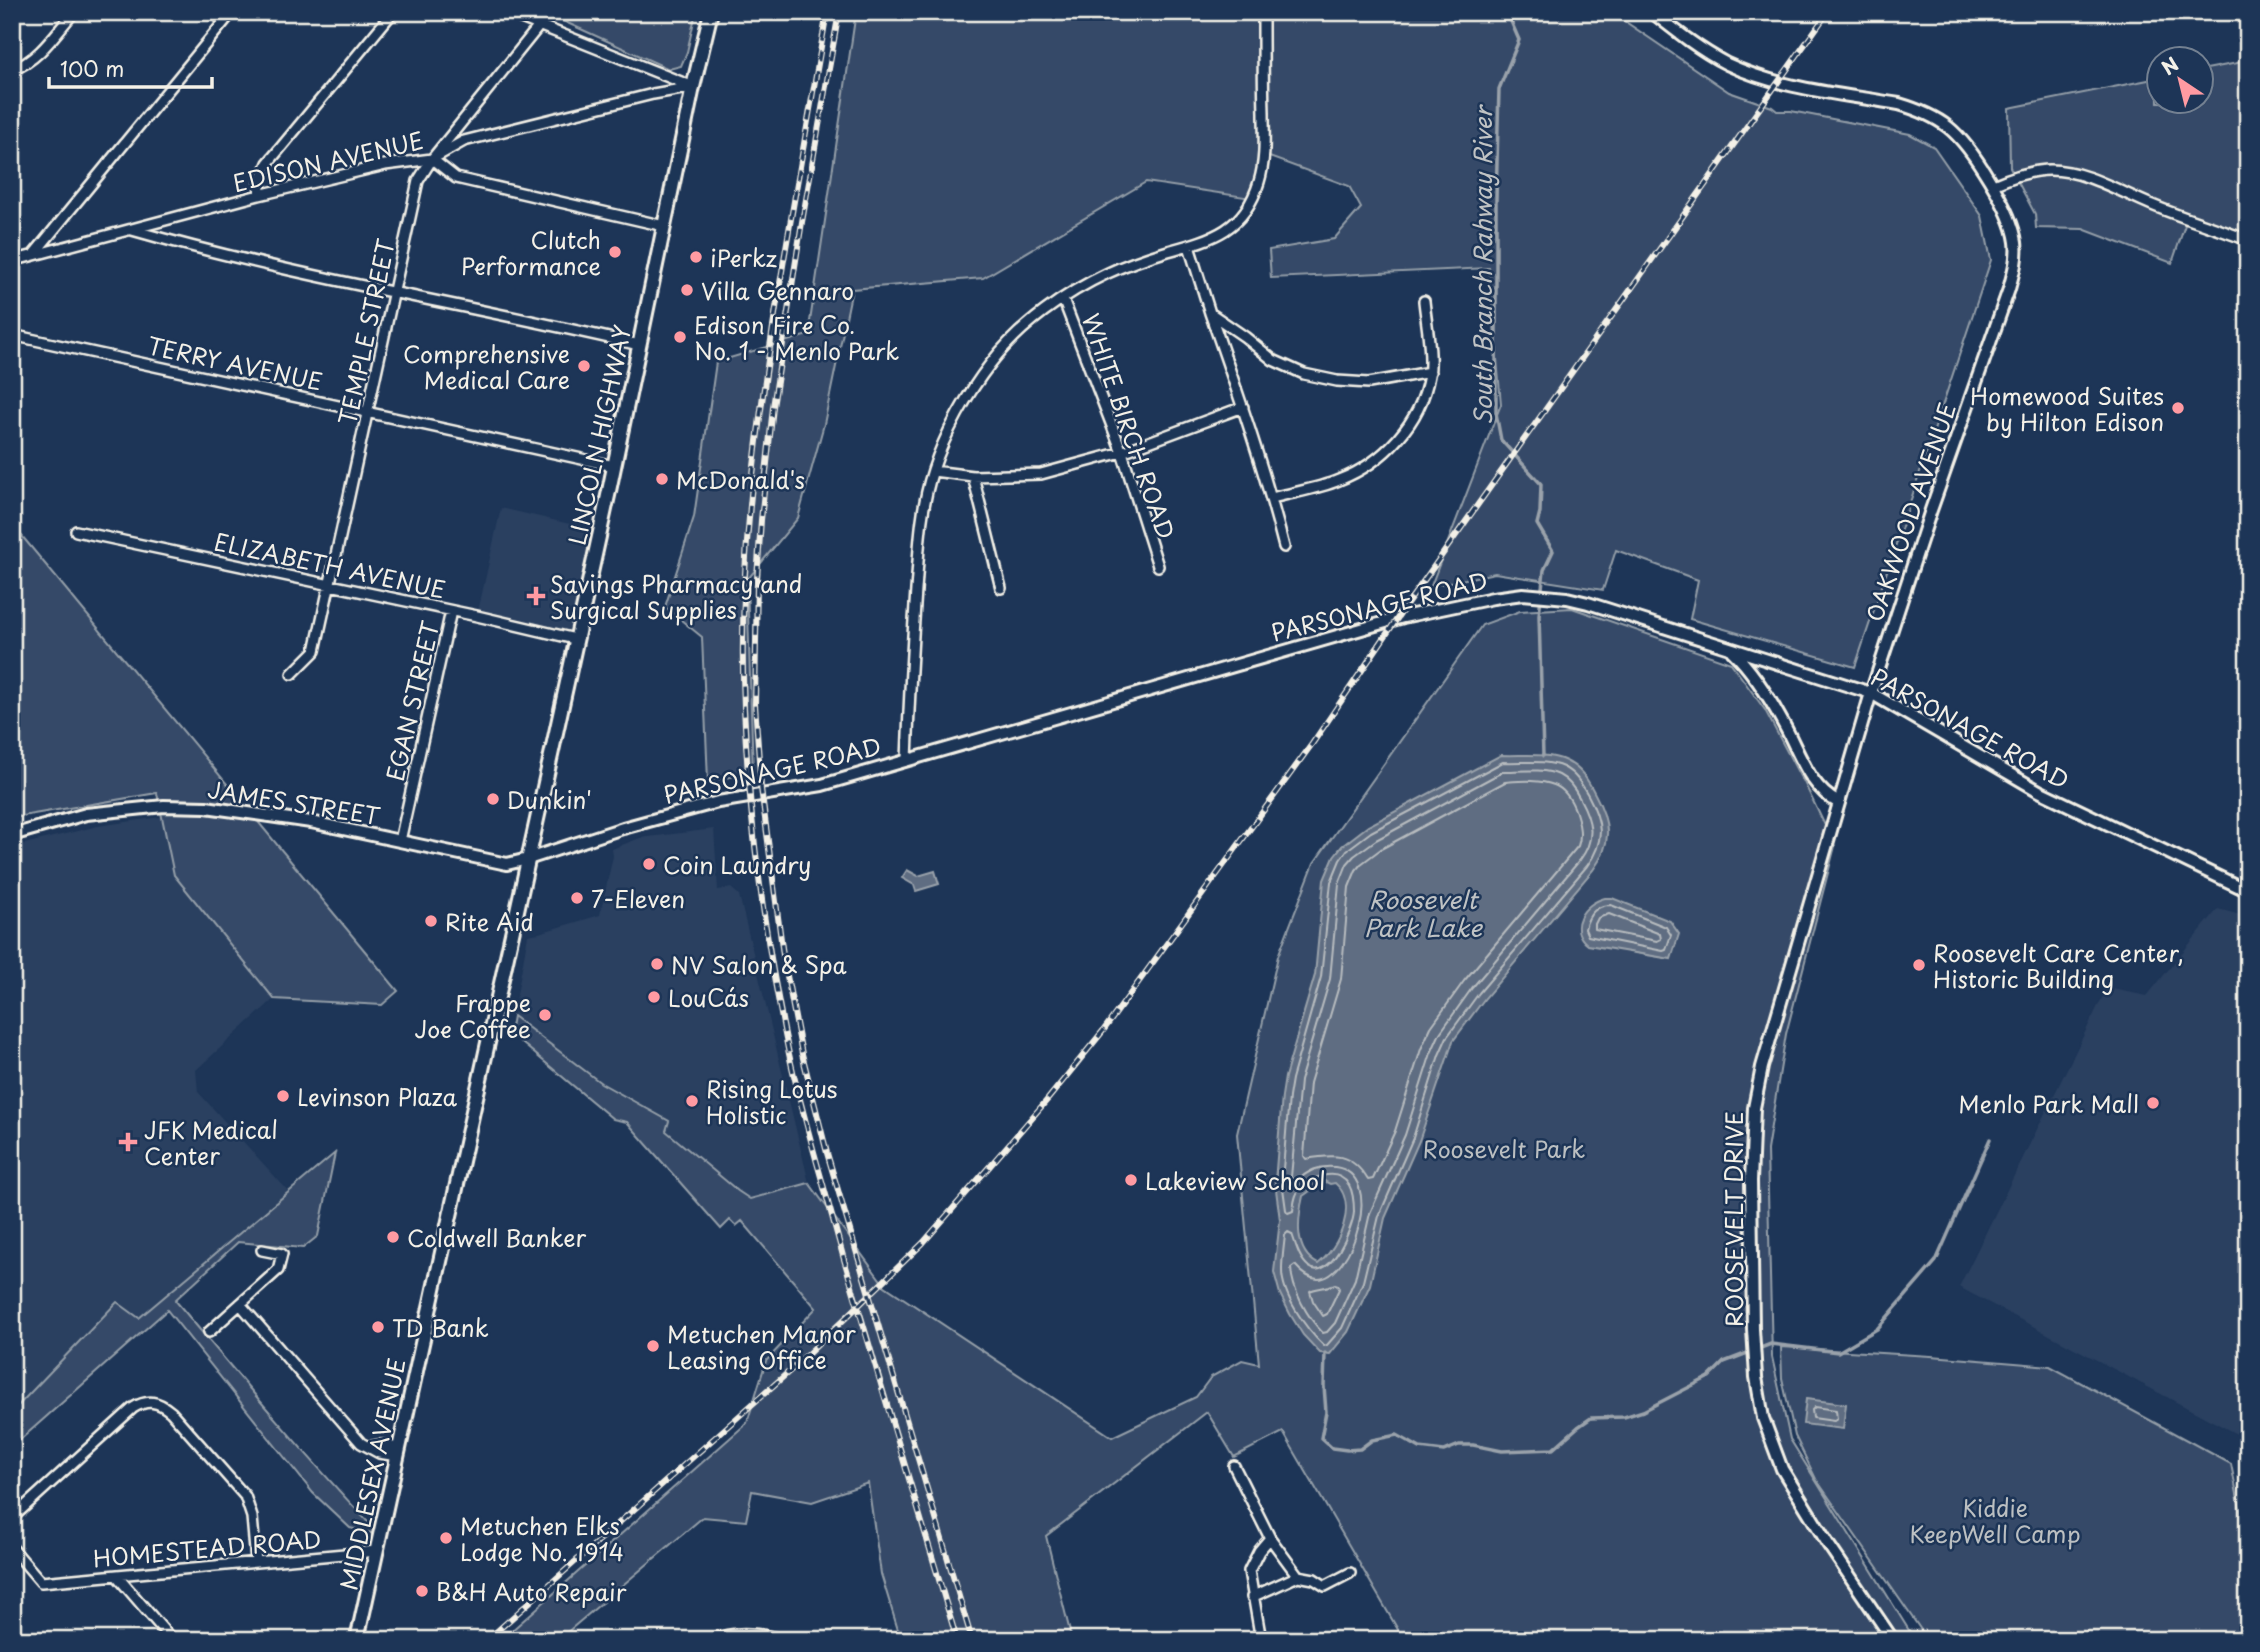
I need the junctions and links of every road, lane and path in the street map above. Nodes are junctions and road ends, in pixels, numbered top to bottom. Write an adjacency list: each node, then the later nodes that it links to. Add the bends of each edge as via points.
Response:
1 (74, 12): 9 (street, via 38,54)
2 (232, 12): 18 (street)
3 (393, 12): 13 (street, via 268,163)
4 (506, 12): 8 (street)
5 (711, 12): 10 (main road, LINCOLN HIGHWAY)
6 (1263, 12): 17 (street, via 1264,159 1260,180 1253,199 1233,224 1212,239)
7 (1652, 12): 12 (street, OAKWOOD AVENUE, via 1699,48 1764,79 1918,110 1949,127)
8 (539, 26): 10 (street); 11 (street, TEMPLE STREET)
9 (12, 69)
10 (693, 87): 11 (street, EDISON AVENUE, via 464,141); 14 (main road, LINCOLN HIGHWAY)
11 (432, 159): 13 (street, EDISON AVENUE, via 385,164); 14 (street, via 456,178); 20 (street, TEMPLE STREET, via 418,181)
12 (1993, 185): 16 (street, via 2031,172 2067,172); 43 (street, OAKWOOD AVENUE, via 2016,241 2014,272)
13 (259, 195): 15 (street, EDISON AVENUE)
14 (664, 226): 25 (main road, LINCOLN HIGHWAY)
15 (132, 230): 18 (street, EDISON AVENUE); 20 (street)
16 (2248, 240)
17 (1189, 246): 21 (street, via 1117,269); 23 (street)
18 (34, 254): 19 (street, EDISON AVENUE)
19 (12, 261)
20 (394, 294): 25 (street); 28 (street, TEMPLE STREET)
21 (1063, 299): 29 (street, WHITE BIRCH ROAD); 31 (street, via 993,359 968,397)
22 (1424, 300): 26 (street)
23 (1210, 313): 26 (street, via 1273,360 1304,374 1369,383); 27 (street)
24 (12, 335): 28 (street, TERRY AVENUE)
25 (639, 345): 30 (main road, LINCOLN HIGHWAY)
26 (1430, 372): 33 (street, via 1407,429 1377,458 1337,481)
27 (1243, 407): 29 (street); 33 (street)
28 (368, 412): 30 (street, TERRY AVENUE); 37 (street, TEMPLE STREET)
29 (1122, 452): 32 (street, via 1041,474); 36 (street, WHITE BIRCH ROAD)
30 (614, 466): 40 (main road, LINCOLN HIGHWAY)
31 (933, 471): 32 (street); 44 (street, via 919,532)
32 (974, 475): 38 (street)
33 (1272, 498): 35 (street)
34 (76, 531): 37 (street, ELIZABETH AVENUE)
35 (1284, 547)
36 (1157, 566)
37 (330, 584): 39 (street, ELIZABETH AVENUE); 42 (street, TEMPLE STREET, via 315,651)
38 (1001, 588)
39 (451, 611): 40 (street, ELIZABETH AVENUE); 47 (street, EGAN STREET)
40 (575, 639): 48 (main road, LINCOLN HIGHWAY)
41 (1730, 649): 43 (street, PARSONAGE ROAD); 44 (street, PARSONAGE ROAD, via 1588,603 1535,594 1493,598 1391,620); 45 (street, via 1753,674 1819,790)
42 (292, 674)
43 (1871, 694): 45 (street, ROOSEVELT DRIVE); 49 (street, PARSONAGE ROAD, via 2039,791)
44 (907, 760): 48 (street, PARSONAGE ROAD, via 822,785 718,802)
45 (1839, 803): 70 (street, ROOSEVELT DRIVE, via 1754,1108 1753,1329 1763,1418 1782,1469)
46 (12, 835): 47 (street, JAMES STREET, via 86,814 164,806 239,810)
47 (400, 841): 48 (street, JAMES STREET, via 507,864)
48 (528, 859): 50 (main road, LINCOLN HIGHWAY)
49 (2248, 891)
50 (482, 1071): 54 (main road, MIDDLESEX AVENUE)
51 (262, 1250): 52 (street, via 282,1254 278,1270)
52 (240, 1304): 53 (street); 54 (street, via 361,1443 379,1453)
53 (209, 1332)
54 (398, 1452): 59 (main road, MIDDLESEX AVENUE)
55 (1234, 1466): 57 (street)
56 (12, 1518): 60 (street, via 133,1408 152,1401 171,1412 245,1496)
57 (1270, 1538): 63 (street); 64 (street, via 1249,1572)
58 (12, 1548): 62 (street, HOMESTEAD ROAD, via 41,1582)
59 (377, 1551): 60 (street, HOMESTEAD ROAD); 66 (main road, MIDDLESEX AVENUE)
60 (256, 1562): 62 (street, HOMESTEAD ROAD)
61 (1350, 1573): 63 (street, via 1325,1586)
62 (117, 1576): 65 (street)
63 (1298, 1576): 64 (street)
64 (1252, 1597): 69 (street)
65 (172, 1640)
66 (358, 1640)
67 (712, 1640): 68 (street, via 750,1633)
68 (783, 1640)
69 (1261, 1640)
70 (1893, 1640)

